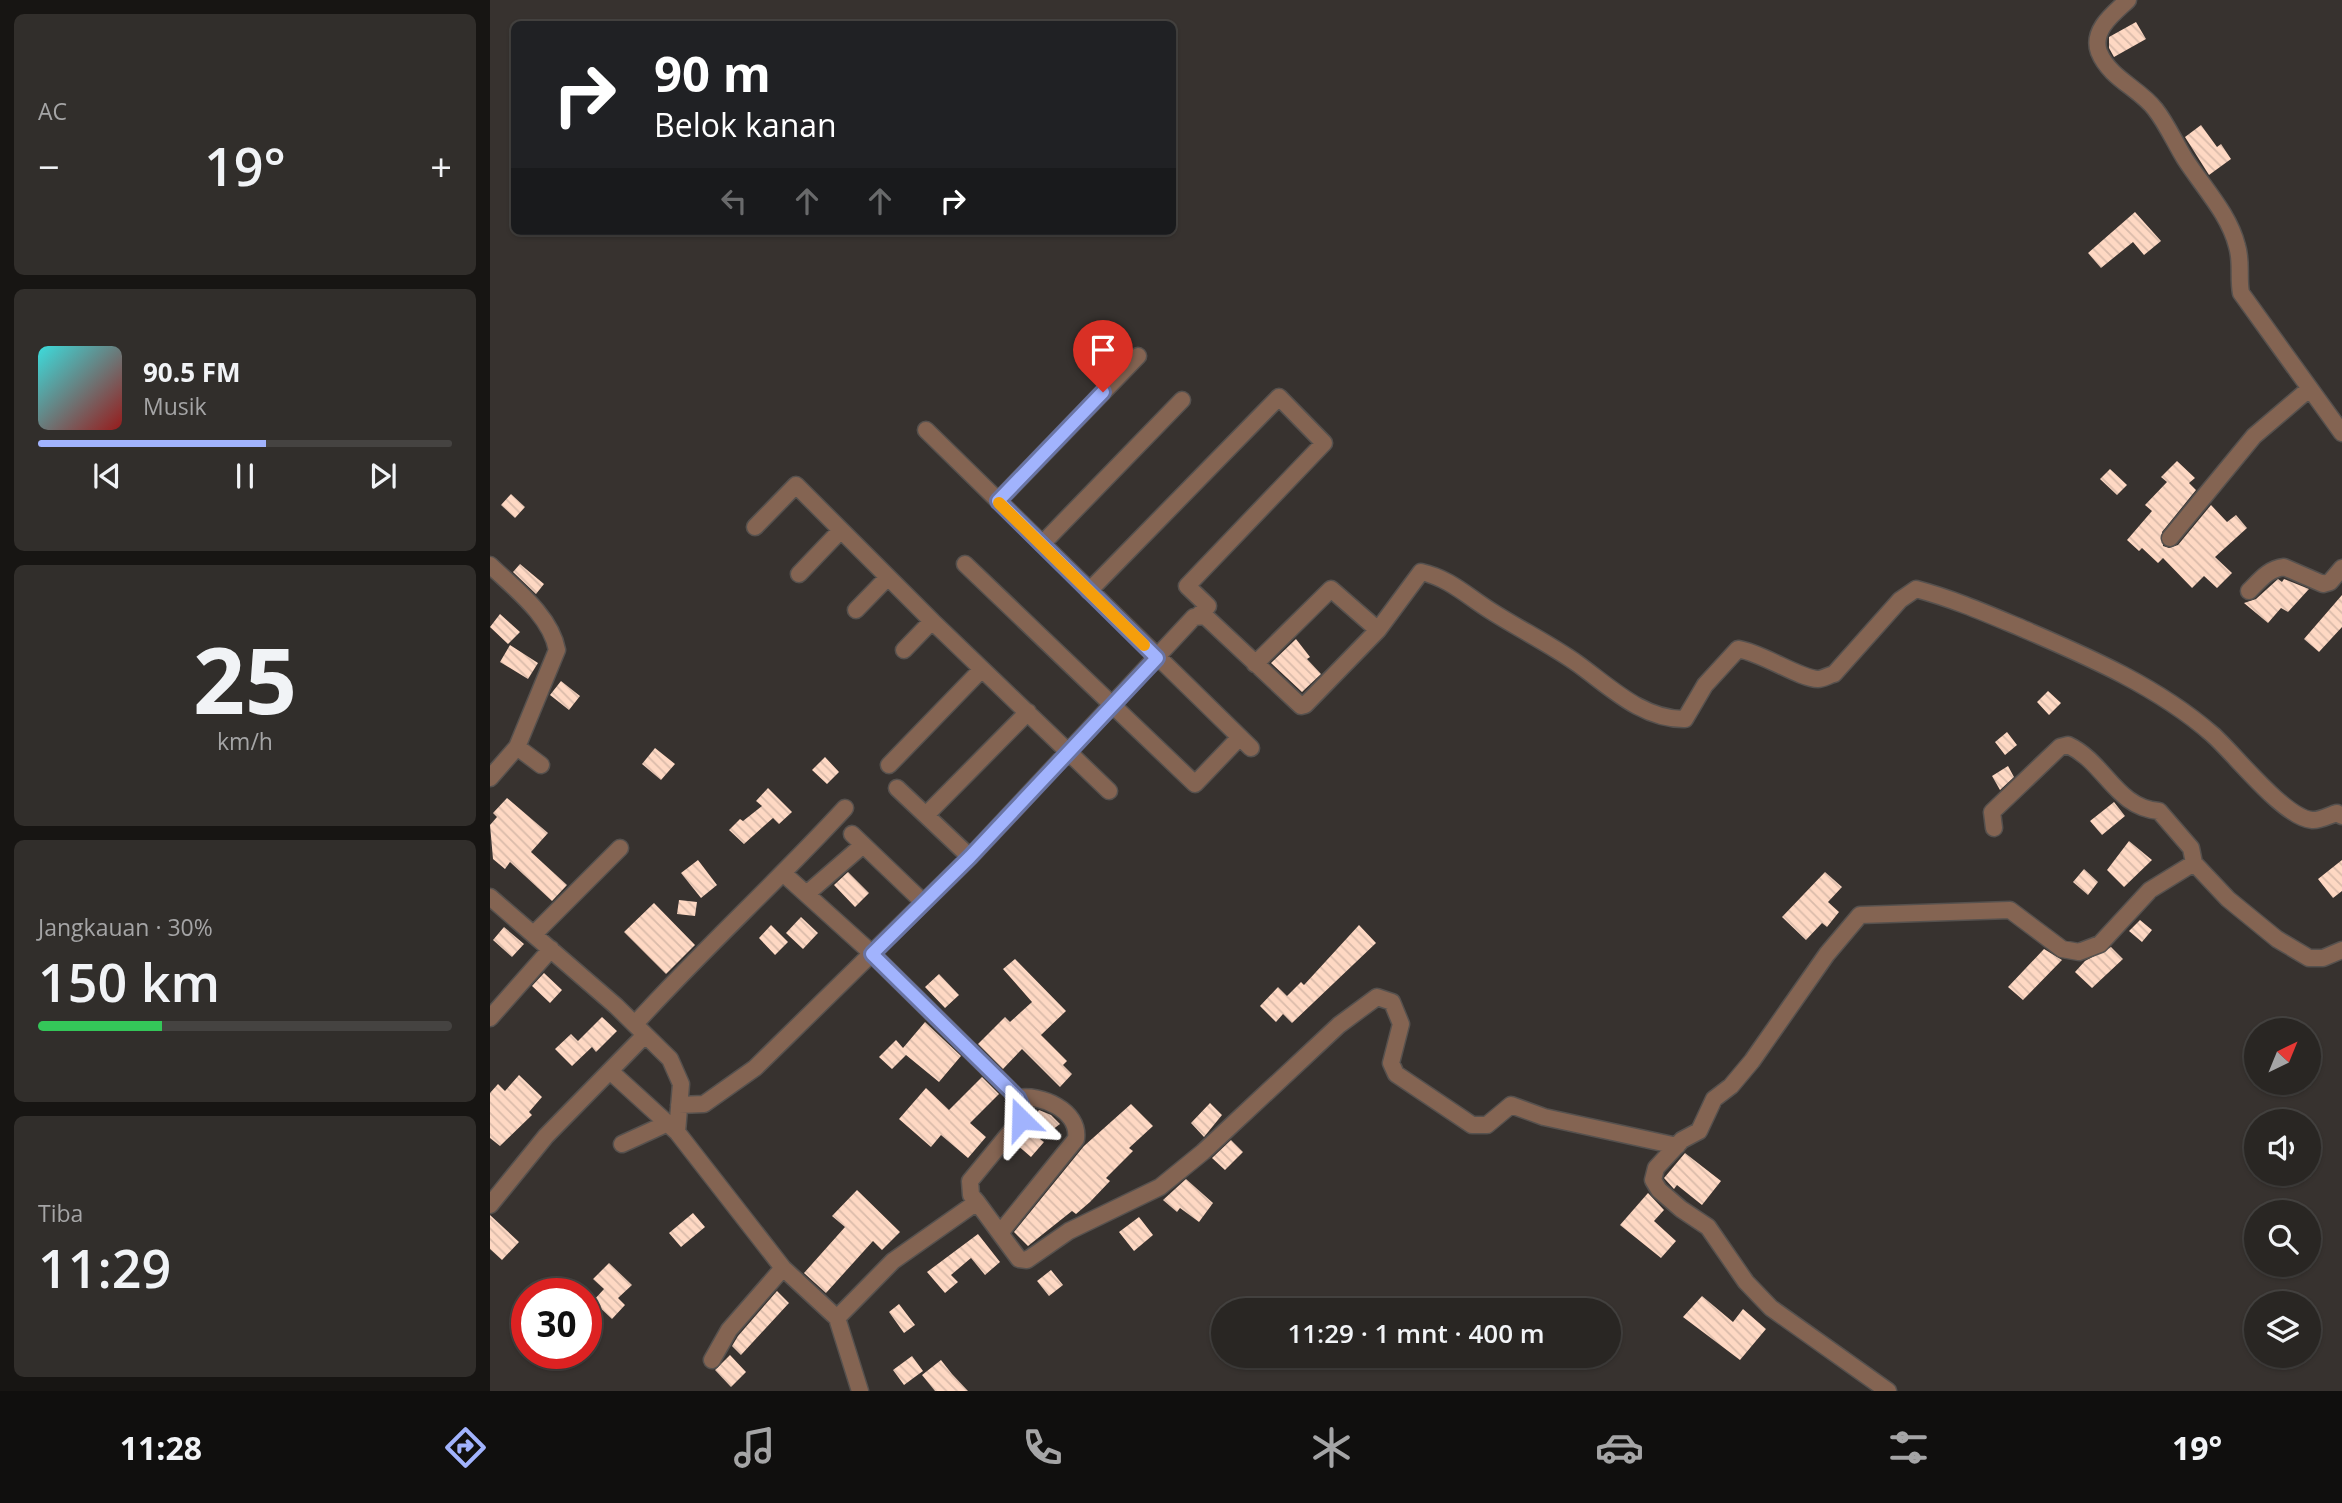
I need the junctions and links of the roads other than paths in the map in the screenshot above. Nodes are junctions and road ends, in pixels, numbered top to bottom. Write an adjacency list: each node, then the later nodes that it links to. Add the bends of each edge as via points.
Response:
1 (2128, 0): 3 (street, via 2104,23 2097,40 2099,52 2121,81 2155,108 2224,216 2237,243 2241,293)
2 (1138, 356): 7 (street)
3 (2309, 389): 6 (street); 10 (street, via 2254,436)
4 (1182, 400): 11 (street)
5 (926, 430): 7 (street)
6 (2342, 433)
7 (998, 501): 11 (street)
8 (755, 527): 9 (street, via 796,485)
9 (841, 530): 15 (street); 16 (street)
10 (2170, 538)
11 (1042, 544): 18 (street)
12 (965, 564): 27 (street)
13 (490, 565): 29 (street, via 545,623 557,650)
14 (2342, 568): 17 (street, via 2323,584 2277,568)
15 (800, 573)
16 (888, 577): 19 (street); 21 (street)
17 (2249, 591)
18 (1089, 592): 20 (street, via 1279,397 1324,443 1186,586 1208,606); 24 (street)
19 (856, 610)
20 (1199, 615): 24 (street); 25 (street)
21 (932, 621): 23 (street); 26 (street)
22 (1378, 630): 25 (street, via 1331,589); 25 (street, via 1305,705 1297,704); 38 (street, via 1422,572 1446,578 1640,708 1666,719 1685,719 1705,685 1738,649 1758,652 1802,676 1819,679 1834,674 1900,600 1916,589 2091,658 2181,709 2300,817)
23 (904, 650)
24 (1157, 658): 27 (street); 27 (street, via 1245,742 1195,784)
25 (1255, 664)
26 (982, 669): 28 (street); 32 (street)
27 (1111, 706): 30 (street)
28 (1028, 712): 30 (street); 37 (street)
29 (517, 747): 31 (street); 33 (street)
30 (1069, 751): 35 (street); 41 (street)
31 (541, 765)
32 (889, 765)
33 (490, 778)
34 (897, 788): 37 (street)
35 (1109, 791)
36 (845, 808): 43 (street)
37 (926, 815): 41 (street)
38 (2342, 816)
39 (1994, 828): 42 (street, via 1992,812 2067,745 2095,765 2131,804 2159,811 2172,822 2191,848)
40 (620, 848): 47 (street)
41 (970, 857): 46 (street)
42 (2194, 863): 49 (street, via 2228,899 2293,949 2309,958); 58 (street, via 2150,890 2100,944 2078,952 2062,949 2010,910 1860,915 1752,1061 1714,1099 1699,1131)
43 (784, 874): 50 (street); 52 (street, via 673,982)
44 (810, 891): 46 (street, via 857,840)
45 (490, 897): 47 (street)
46 (923, 902): 50 (street)
47 (534, 934): 48 (street)
48 (551, 949): 51 (street); 52 (street)
49 (2342, 950)
50 (872, 954): 54 (street); 55 (street, via 755,1068 704,1104)
51 (490, 1018)
52 (640, 1029): 53 (street); 55 (street, via 678,1072)
53 (610, 1071): 56 (street); 60 (street, via 546,1136)
54 (1018, 1098): 59 (street, via 1021,1119 970,1181); 61 (street, via 1040,1097 1053,1103 1077,1133)
55 (679, 1105): 56 (street)
56 (672, 1127): 57 (street); 62 (street)
57 (622, 1144)
58 (1677, 1146): 61 (street, via 1544,1117 1511,1105 1487,1125 1472,1125 1396,1074 1391,1063 1401,1024 1392,1002 1377,997 1339,1025 1160,1187 1069,1231 1031,1259 1019,1259); 66 (street, via 1656,1168 1653,1180 1659,1190 1709,1227 1746,1282 1771,1308)
59 (977, 1202): 61 (street); 63 (street, via 893,1261)
60 (490, 1205)
61 (1000, 1233)
62 (783, 1268): 63 (street); 64 (street, via 729,1330)
63 (837, 1318): 65 (street)
64 (712, 1360)
65 (860, 1391)
66 (1888, 1391)

